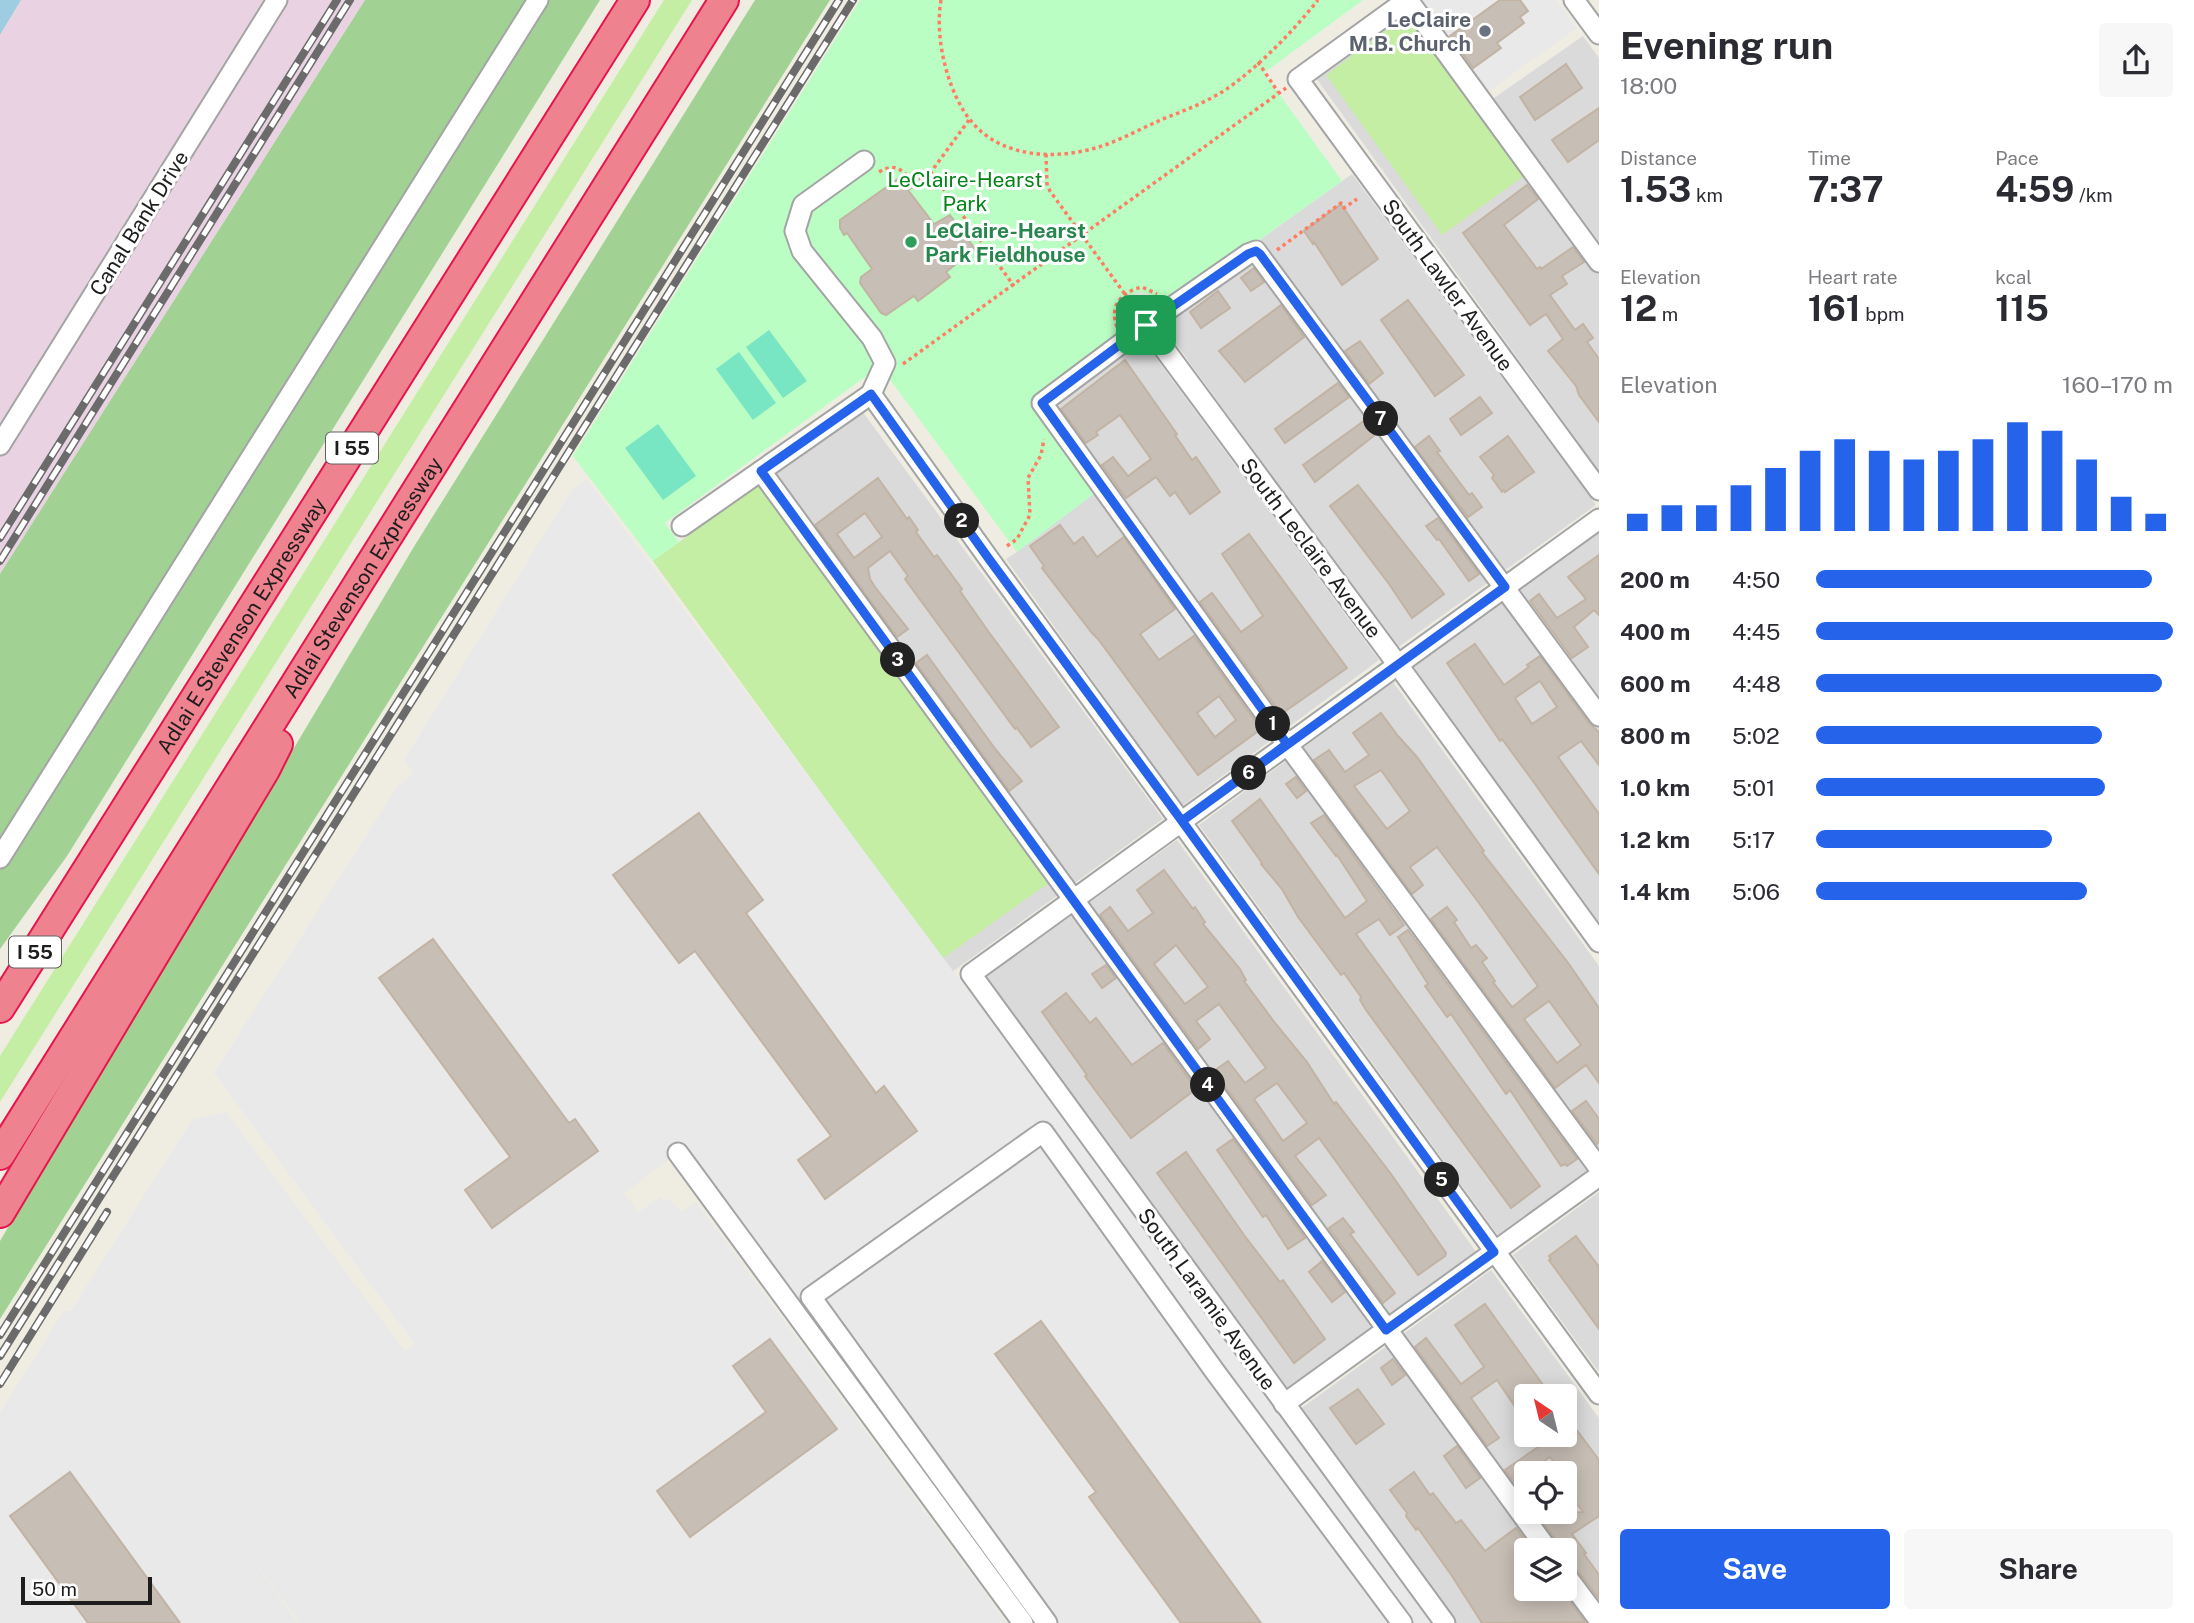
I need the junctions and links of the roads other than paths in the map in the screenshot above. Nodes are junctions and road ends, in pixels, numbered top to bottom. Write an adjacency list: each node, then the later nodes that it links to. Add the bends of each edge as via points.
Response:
1 (277, 0): 12 (street, Canal Bank Drive)
2 (538, 0): 23 (street)
3 (635, 0): 24 (highway, Adlai E Stevenson Expressway / I 55)
4 (724, 0): 18 (highway, Adlai Stevenson Expressway)
5 (1407, 0): 9 (street); 14 (street, South Lawler Avenue, via 1298,79)
6 (1574, 0): 7 (street)
7 (1599, 34)
8 (872, 167): 11 (street, via 803,205 795,231 802,251 872,338 885,363)
9 (1599, 262)
10 (1137, 312): 17 (street, via 1256,251); 19 (street, South Leclaire Avenue); 21 (street, via 1042,403)
11 (871, 394): 13 (street); 22 (street)
12 (0, 445)
13 (761, 471): 16 (street); 25 (street)
14 (1599, 490)
15 (1599, 519): 17 (street)
16 (682, 526)
17 (1505, 587): 19 (street); 20 (street)
18 (349, 600): 30 (highway, Adlai Stevenson Expressway); 33 (highway, via 265,770)
19 (1398, 664): 21 (street); 26 (street, South Leclaire Avenue)
20 (1599, 716)
21 (1287, 744): 22 (street); 31 (street)
22 (1182, 821): 25 (street); 34 (street)
23 (0, 858)
24 (70, 896): 27 (highway); 28 (highway, I 55)
25 (1073, 900): 35 (street); 37 (street, South Laramie Avenue, via 971,974)
26 (1599, 942)
27 (0, 983)
28 (0, 1008)
29 (678, 1153): 41 (street)
30 (0, 1155)
31 (1599, 1168)
32 (1599, 1176): 34 (street)
33 (0, 1213)
34 (1494, 1252): 35 (street); 36 (street)
35 (1386, 1330): 37 (street); 38 (street)
36 (1599, 1394)
37 (1284, 1404): 44 (street, South Laramie Avenue)
38 (1539, 1538)
39 (1577, 1590): 40 (street)
40 (1599, 1620)
41 (1023, 1623)
42 (1047, 1623): 43 (street, via 811,1297 1043,1132)
43 (1402, 1623)
44 (1445, 1623)

